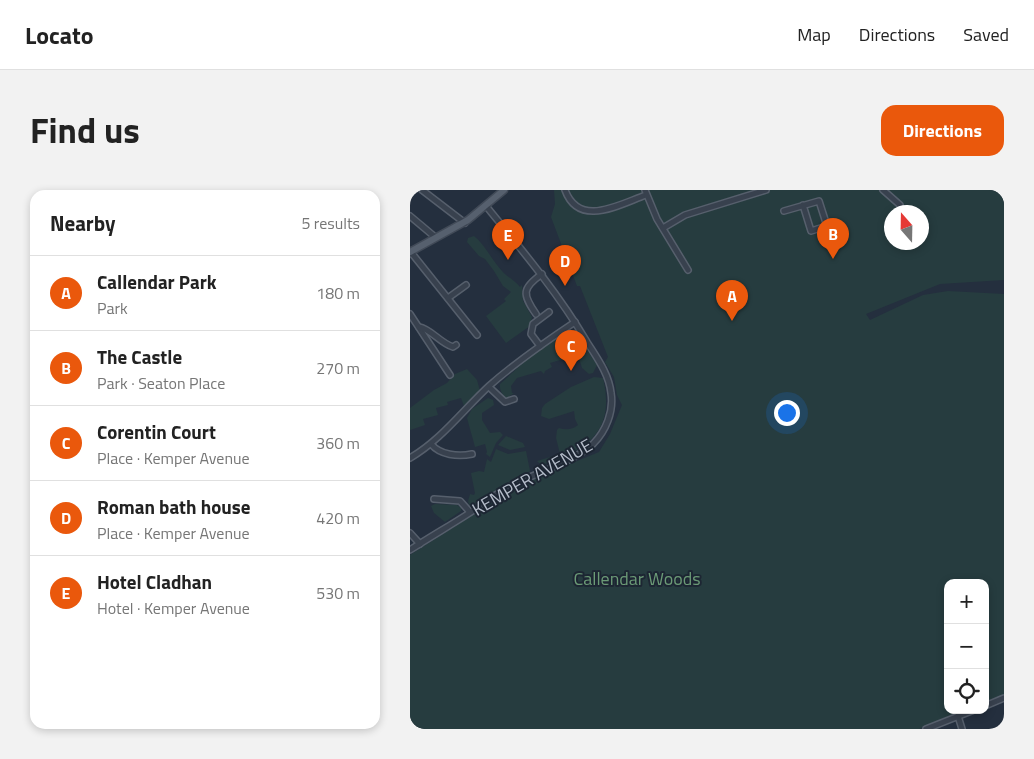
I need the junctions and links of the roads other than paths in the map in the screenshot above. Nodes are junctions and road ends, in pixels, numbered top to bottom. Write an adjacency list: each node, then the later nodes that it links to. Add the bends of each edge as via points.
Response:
1 (422, 190): 12 (street)
2 (504, 190): 9 (main road)
3 (565, 190): 6 (street, via 573,205 589,212)
4 (766, 190): 13 (street, via 685,215)
5 (883, 190): 8 (street)
6 (645, 193): 13 (street)
7 (803, 205): 7 (street, via 811,231 827,226 819,200); 10 (street)
8 (900, 205)
9 (486, 206): 12 (main road); 17 (street, KEMPER AVENUE)
10 (784, 211)
11 (410, 216): 14 (street)
12 (465, 223): 14 (main road)
13 (662, 228): 16 (street)
14 (435, 237): 15 (main road)
15 (410, 252): 19 (street)
16 (688, 270)
17 (542, 274): 22 (street, via 527,288 526,298); 23 (street, KEMPER AVENUE)
18 (466, 285): 19 (street)
19 (448, 298): 25 (street)
20 (549, 312): 27 (street, via 533,324 532,334)
21 (410, 314): 24 (street)
22 (536, 314)
23 (575, 322): 27 (street); 35 (street, KEMPER AVENUE, via 610,384 612,406 604,429 580,453 509,487)
24 (419, 327): 26 (street, via 426,328 447,345); 28 (street)
25 (477, 335)
26 (456, 345)
27 (540, 346): 29 (street)
28 (450, 375)
29 (489, 386): 30 (street, via 504,402); 31 (street)
30 (514, 399)
31 (431, 444): 32 (street, via 442,453); 33 (street)
32 (472, 454)
33 (410, 458)
34 (434, 499): 35 (street, via 462,499)
35 (470, 512): 37 (street, KEMPER AVENUE)
36 (410, 533): 37 (street)
37 (420, 544): 38 (street, KEMPER AVENUE)
38 (410, 550)
39 (1004, 698): 40 (street)
40 (989, 704)
41 (963, 714): 42 (street)
42 (958, 716): 43 (street); 44 (street)
43 (926, 729)
44 (962, 729)

